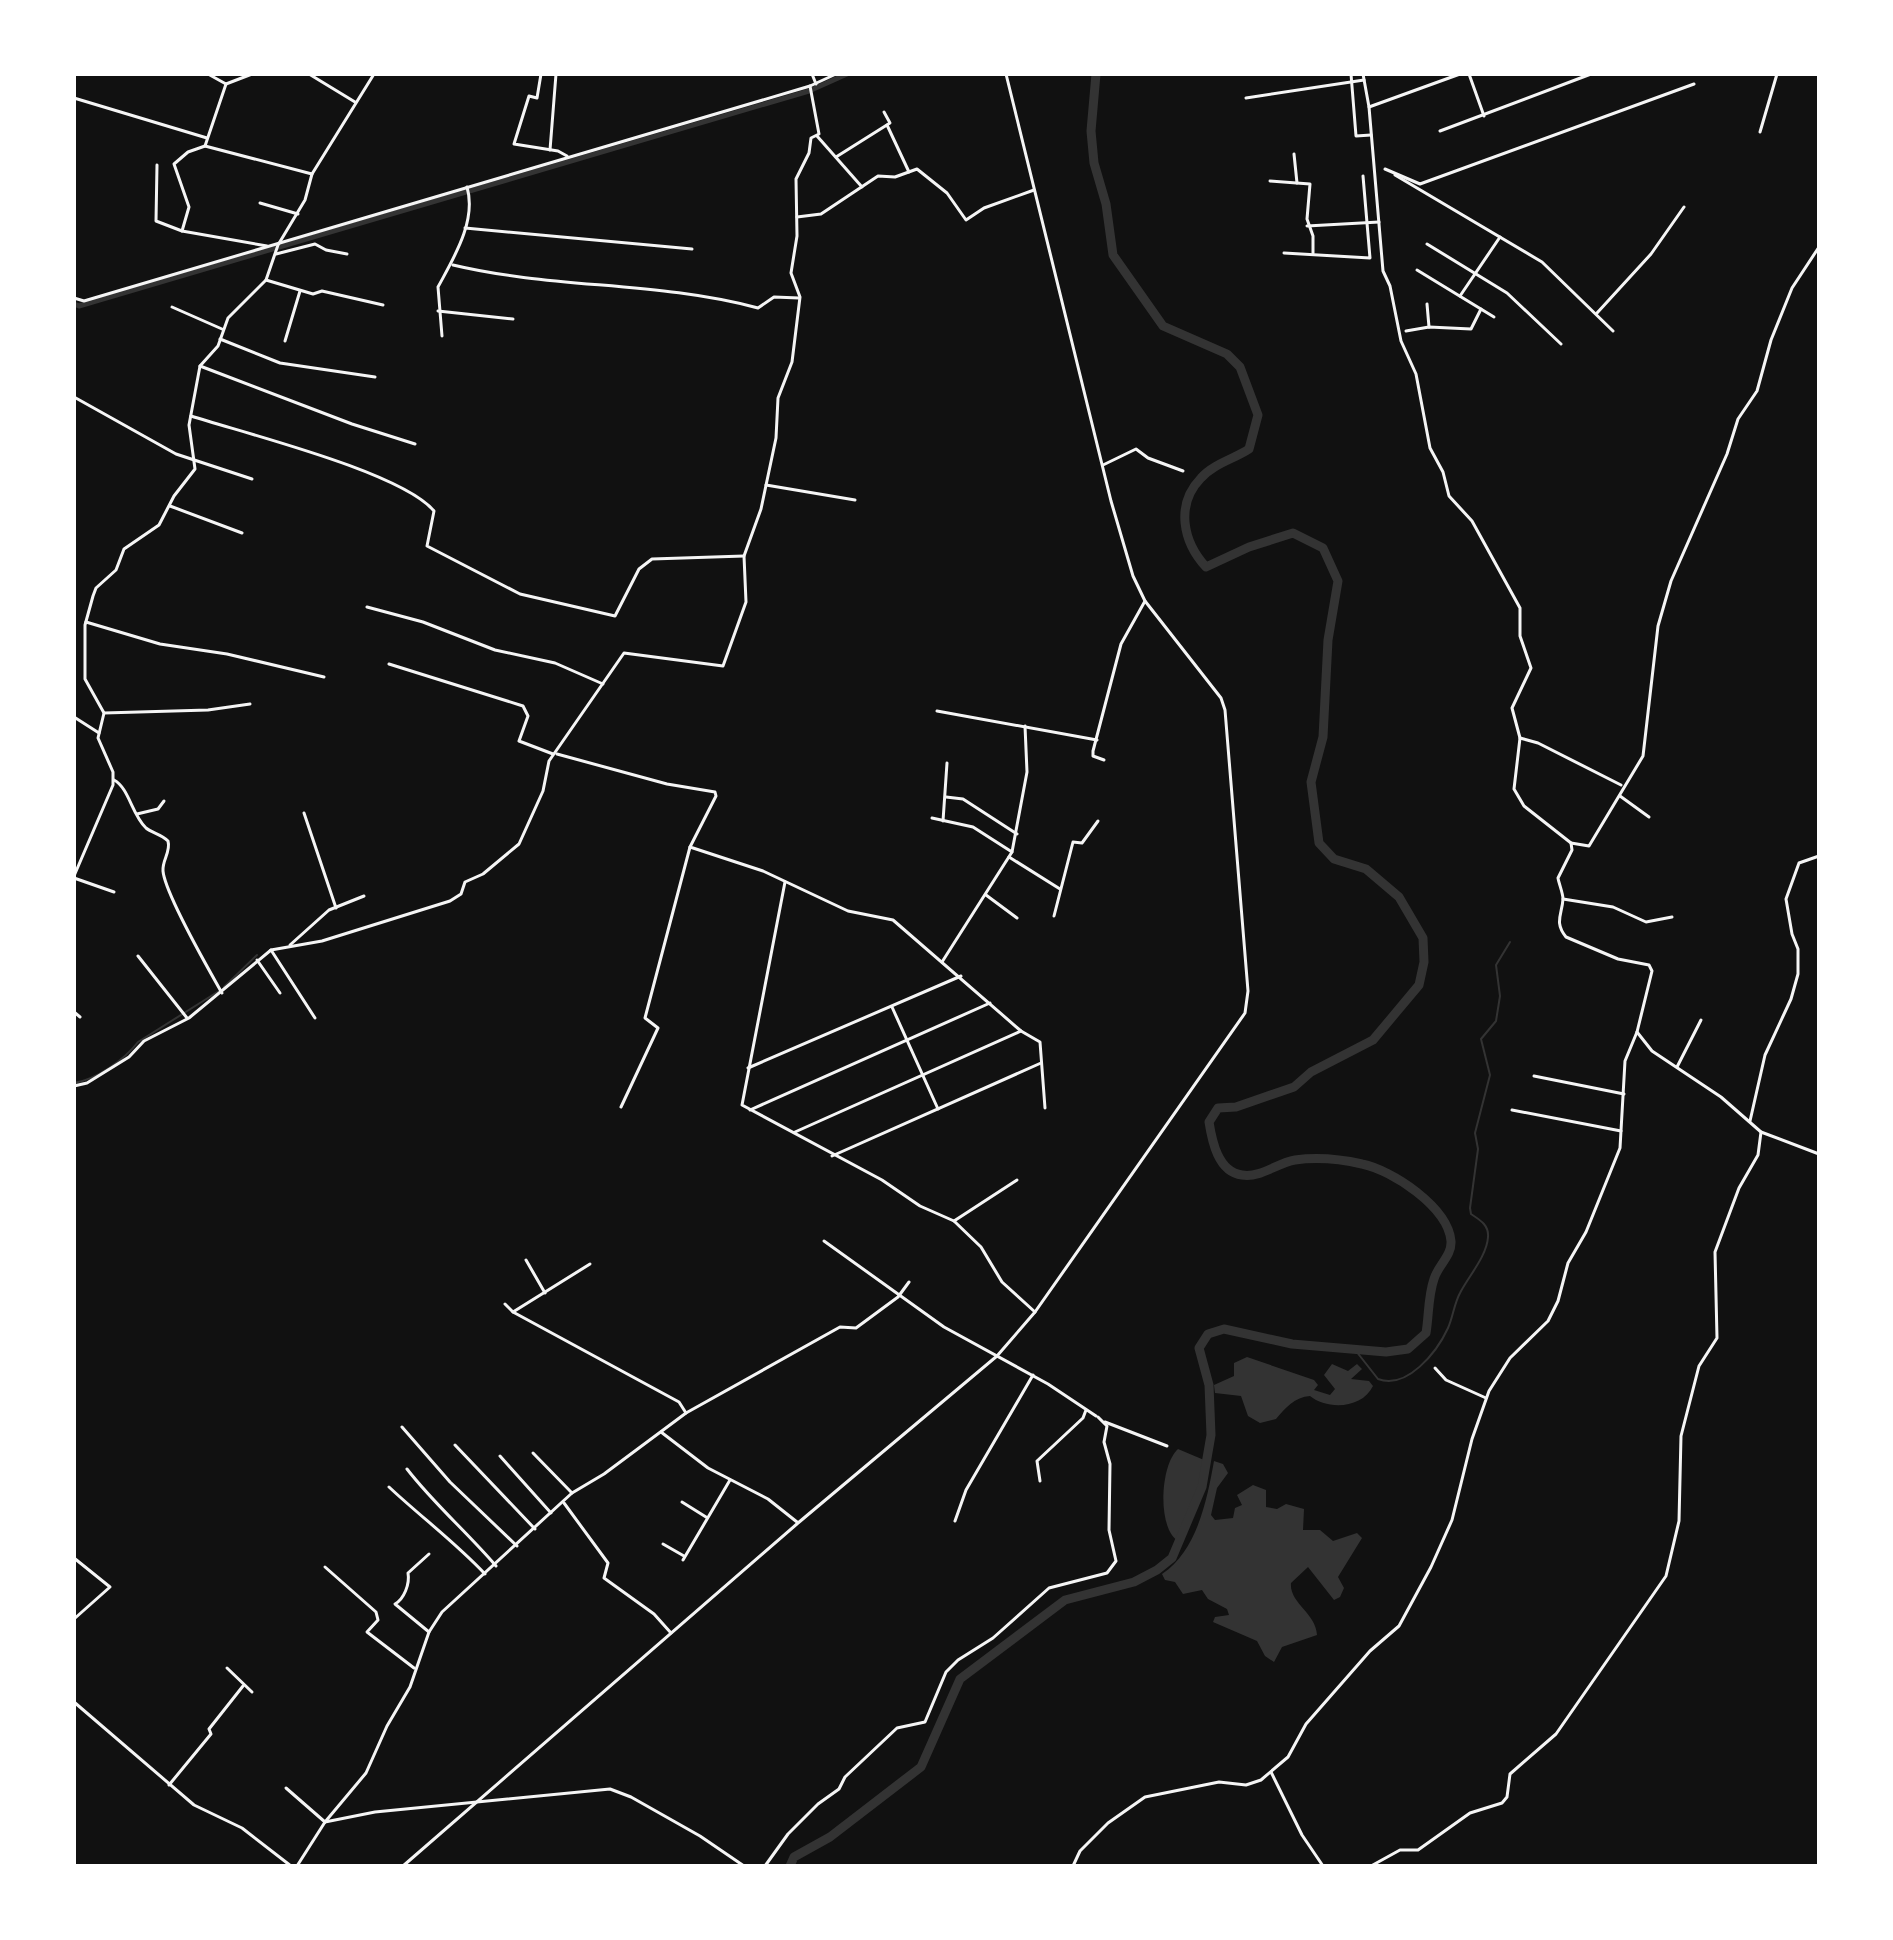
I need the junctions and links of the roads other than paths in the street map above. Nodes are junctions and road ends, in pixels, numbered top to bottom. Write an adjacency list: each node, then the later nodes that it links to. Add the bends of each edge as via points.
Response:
1 (208, 74): 19 (street)
2 (252, 74): 19 (street)
3 (309, 74): 24 (street)
4 (374, 74): 24 (street)
5 (541, 74): 35 (street, via 537,98 529,96 514,144)
6 (556, 74): 35 (street)
7 (812, 74): 21 (street)
8 (836, 74): 21 (street)
9 (1006, 74): 49 (street)
10 (1351, 74): 18 (street)
11 (1363, 74): 17 (street)
12 (1460, 74): 25 (street)
13 (1469, 74): 27 (street)
14 (1591, 74): 16 (street)
15 (1777, 74): 30 (street)
16 (1579, 76): 27 (street)
17 (1364, 80): 18 (street); 25 (street)
18 (1352, 82): 23 (street); 31 (street, via 1356,136)
19 (226, 84): 33 (street)
20 (1694, 84): 41 (street, via 1420,184)
21 (812, 88): 32 (street); 37 (street)
22 (74, 98): 33 (street)
23 (1246, 98)
24 (355, 102): 43 (street)
25 (1369, 107): 31 (street)
26 (884, 112): 28 (street)
27 (1484, 116): 29 (street)
28 (887, 125): 38 (street); 42 (street)
29 (1440, 131)
30 (1760, 132)
31 (1371, 135): 40 (street)
32 (817, 136): 38 (street); 53 (street, via 811,138 796,179)
33 (207, 138): 34 (street)
34 (205, 146): 43 (street); 58 (street, via 174,164 189,207)
35 (550, 150): 37 (street)
36 (1294, 154): 46 (street)
37 (567, 156): 48 (street)
38 (836, 157): 47 (street)
39 (157, 165): 58 (street, via 156,221)
40 (1373, 165): 41 (street); 54 (street)
41 (1385, 169): 59 (street)
42 (909, 172): 47 (street, via 878,176); 49 (street, via 917,169 935,182 966,220)
43 (312, 174): 52 (street)
44 (1363, 176): 55 (street)
45 (1270, 181): 46 (street)
46 (1297, 183): 56 (street, via 1310,184)
47 (863, 188): 53 (street, via 821,214)
48 (467, 189): 57 (street); 64 (street)
49 (1035, 189): 98 (street)
50 (260, 203): 52 (street)
51 (1684, 207): 81 (street, via 1651,254)
52 (298, 214): 64 (street)
53 (797, 217): 75 (street, via 791,273)
54 (1379, 222): 55 (street); 118 (street, via 1383,271 1401,341 1416,374 1430,448 1449,496 1472,521 1520,608 1520,636 1531,668 1512,708)
55 (1368, 223): 56 (street); 66 (street, via 1370,258)
56 (1307, 226): 66 (street)
57 (465, 228): 63 (street); 68 (street)
58 (182, 231): 61 (street)
59 (1500, 237): 70 (street); 81 (street, via 1542,262)
60 (1427, 244): 70 (street)
61 (271, 247): 64 (street); 74 (street, via 84,301)
62 (1819, 247): 124 (street, via 1792,288 1757,391 1738,419 1671,581 1658,626 1643,756)
63 (692, 249)
64 (277, 250): 67 (street, via 315,244); 71 (street)
65 (1284, 253): 66 (street)
66 (1313, 253)
67 (347, 254)
68 (453, 265): 75 (street, via 634,285 758,308 774,297); 80 (street, via 438,287)
69 (1417, 270): 73 (street)
70 (1475, 273): 73 (street); 91 (street, via 1507,293)
71 (266, 280): 72 (street); 85 (street)
72 (300, 291): 77 (street); 90 (street)
73 (1460, 296): 79 (street)
74 (74, 298)
75 (799, 298): 101 (street, via 792,362 778,398)
76 (1427, 304): 84 (street)
77 (383, 305)
78 (172, 307): 85 (street)
79 (1481, 309): 82 (street); 84 (street, via 1471,329)
80 (438, 311): 83 (street); 88 (street)
81 (1597, 313): 87 (street)
82 (1494, 317)
83 (513, 319)
84 (1429, 327): 86 (street)
85 (222, 329): 89 (street)
86 (1406, 331)
87 (1613, 331)
88 (442, 336)
89 (220, 339): 92 (street); 93 (street, via 280,363)
90 (285, 341)
91 (1561, 344)
92 (200, 366): 95 (street); 96 (street)
93 (375, 377)
94 (74, 397): 97 (street, via 164,448)
95 (191, 416): 97 (street); 105 (street, via 395,482 434,511 427,546 520,594 554,604 615,616 639,569 652,559)
96 (415, 444)
97 (195, 459): 100 (street); 103 (street, via 195,469)
98 (1103, 465): 99 (street, via 1136,449); 106 (street, via 1133,576)
99 (1183, 471)
100 (252, 479)
101 (766, 485): 102 (street); 105 (street)
102 (855, 500)
103 (170, 506): 104 (street); 108 (street, via 159,525 124,549 116,570 96,588)
104 (242, 533)
105 (744, 556): 111 (street, via 746,602 723,666 624,653)
106 (1145, 601): 119 (street, via 1121,644); 197 (street, via 1225,710 1248,1003 1241,1021)
107 (367, 607): 111 (street, via 495,650 555,663)
108 (86, 622): 110 (street, via 160,644); 114 (street, via 86,684)
109 (389, 664): 120 (street, via 523,706 528,716 519,741)
110 (324, 677)
111 (603, 684): 120 (street)
112 (250, 704): 114 (street)
113 (937, 711): 116 (street)
114 (104, 713): 117 (street)
115 (74, 717): 117 (street)
116 (1025, 726): 119 (street); 134 (street, via 1027,772)
117 (99, 733): 123 (street)
118 (1520, 738): 124 (street); 135 (street, via 1515,794)
119 (1097, 740): 121 (street, via 1093,756)
120 (557, 754): 136 (street, via 715,792); 151 (street, via 549,761 543,791 519,844 465,882 461,894 322,941)
121 (1104, 760)
122 (947, 763): 126 (street)
123 (113, 780): 129 (street, via 121,784); 140 (street)
124 (1622, 786): 125 (street)
125 (1620, 796): 130 (street); 135 (street, via 1589,846)
126 (946, 797): 132 (street); 134 (street, via 963,799)
127 (164, 801): 129 (street, via 158,809)
128 (304, 813): 147 (street)
129 (136, 814): 157 (street, via 147,829 168,841 163,871)
130 (1649, 817)
131 (932, 818): 132 (street)
132 (943, 821): 137 (street, via 973,827)
133 (1098, 821): 142 (street, via 1082,843 1073,842)
134 (1017, 834): 137 (street)
135 (1571, 843): 146 (street, via 1558,878)
136 (690, 847): 141 (street); 176 (street, via 645,1018 658,1028)
137 (1012, 852): 139 (street)
138 (1819, 856): 181 (street, via 1799,863 1786,899 1798,974 1765,1055)
139 (1009, 857): 142 (street); 144 (street)
140 (74, 877): 143 (street)
141 (785, 882): 155 (street, via 848,911 893,920); 171 (street)
142 (1060, 889): 148 (street)
143 (114, 892)
144 (986, 895): 150 (street); 155 (street)
145 (364, 896): 147 (street)
146 (1563, 899): 149 (street, via 1613,907 1646,922); 167 (street, via 1558,922 1566,937 1651,967)
147 (336, 908): 151 (street)
148 (1054, 916)
149 (1672, 917)
150 (1017, 918)
151 (290, 945): 152 (street)
152 (271, 950): 154 (street); 164 (street)
153 (138, 956): 163 (street)
154 (257, 960): 157 (street); 158 (street)
155 (942, 962): 156 (street)
156 (961, 976): 159 (street); 160 (street)
157 (221, 990): 163 (street)
158 (280, 993)
159 (990, 1003): 166 (street); 168 (street)
160 (892, 1007): 168 (street); 171 (street)
161 (74, 1012): 162 (street)
162 (80, 1017)
163 (187, 1018): 174 (street, via 144,1041 87,1083)
164 (315, 1018)
165 (1701, 1020): 170 (street)
166 (1021, 1031): 169 (street, via 1040,1042); 172 (street)
167 (1637, 1032): 170 (street, via 1652,1051); 175 (street, via 1626,1053)
168 (907, 1041): 172 (street); 179 (street)
169 (1041, 1063): 177 (street); 178 (street)
170 (1677, 1067): 181 (street)
171 (748, 1068): 179 (street, via 741,1103)
172 (922, 1075): 178 (street); 183 (street)
173 (1534, 1076): 175 (street)
174 (74, 1086)
175 (1624, 1094): 182 (street)
176 (621, 1107)
177 (1045, 1108)
178 (938, 1109): 186 (street)
179 (750, 1110): 183 (street)
180 (1512, 1110): 182 (street)
181 (1750, 1121): 184 (street)
182 (1621, 1131): 201 (street, via 1620,1148 1568,1263 1558,1301 1544,1328 1504,1366)
183 (795, 1132): 186 (street)
184 (1761, 1132): 185 (street); 250 (street, via 1758,1155 1715,1252 1717,1338 1699,1366 1681,1436 1679,1521 1666,1576 1556,1734 1510,1774 1502,1803 1470,1813 1418,1850 1400,1850)
185 (1819, 1154)
186 (832, 1156): 188 (street)
187 (1017, 1180): 188 (street)
188 (954, 1221): 197 (street, via 981,1247 1002,1282)
189 (824, 1241): 194 (street)
190 (526, 1260): 193 (street)
191 (590, 1264): 193 (street)
192 (909, 1282): 194 (street)
193 (545, 1293): 196 (street)
194 (898, 1297): 198 (street); 203 (street, via 856,1328 830,1332)
195 (505, 1304): 196 (street)
196 (513, 1312): 203 (street, via 679,1402)
197 (1035, 1312): 198 (street)
198 (997, 1356): 200 (street); 221 (street)
199 (1435, 1368): 201 (street, via 1446,1380)
200 (1033, 1375): 202 (street); 220 (street, via 966,1490)
201 (1487, 1399): 238 (street, via 1452,1520 1399,1626 1370,1651)
202 (1086, 1410): 204 (street); 213 (street, via 1037,1461)
203 (686, 1413): 206 (street)
204 (1098, 1417): 208 (street); 247 (street, via 1107,1426 1109,1530 1116,1561 1107,1573 1049,1588 993,1638 958,1660 946,1672 925,1722 897,1728 788,1834)
205 (402, 1427): 224 (street)
206 (661, 1432): 212 (street); 215 (street)
207 (455, 1445): 222 (street)
208 (1167, 1446)
209 (533, 1453): 215 (street)
210 (500, 1456): 218 (street)
211 (407, 1469): 227 (street)
212 (730, 1480): 219 (street); 221 (street, via 768,1499)
213 (1040, 1481)
214 (389, 1487): 229 (street)
215 (572, 1493): 217 (street)
216 (682, 1502): 219 (street)
217 (564, 1503): 218 (street); 232 (street, via 608,1563 604,1578)
218 (551, 1513): 222 (street)
219 (707, 1518): 223 (street, via 684,1558)
220 (955, 1521)
221 (798, 1523): 232 (street)
222 (535, 1529): 224 (street)
223 (663, 1544)
224 (517, 1546): 227 (street)
225 (429, 1554): 231 (street, via 408,1573 409,1581 395,1604)
226 (74, 1558): 230 (street, via 110,1587)
227 (496, 1566): 229 (street)
228 (325, 1567): 234 (street, via 376,1612 378,1620 367,1632 374,1641)
229 (485, 1574): 231 (street, via 442,1612)
230 (74, 1619)
231 (429, 1632): 234 (street)
232 (671, 1633): 241 (street)
233 (227, 1668): 235 (street)
234 (414, 1668): 242 (street, via 410,1687 366,1773)
235 (243, 1686): 236 (street); 239 (street)
236 (252, 1692)
237 (74, 1702): 239 (street)
238 (1271, 1772): 248 (street, via 1253,1784 1219,1782 1145,1797 1102,1828); 249 (street)
239 (169, 1785): 243 (street, via 194,1805 242,1828)
240 (286, 1788): 242 (street)
241 (476, 1802): 242 (street); 245 (street); 246 (street, via 610,1789 700,1836)
242 (325, 1822): 244 (street)
243 (291, 1866)
244 (297, 1866)
245 (403, 1866)
246 (744, 1866)
247 (765, 1866)
248 (1073, 1866)
249 (1323, 1866)
250 (1371, 1866)

